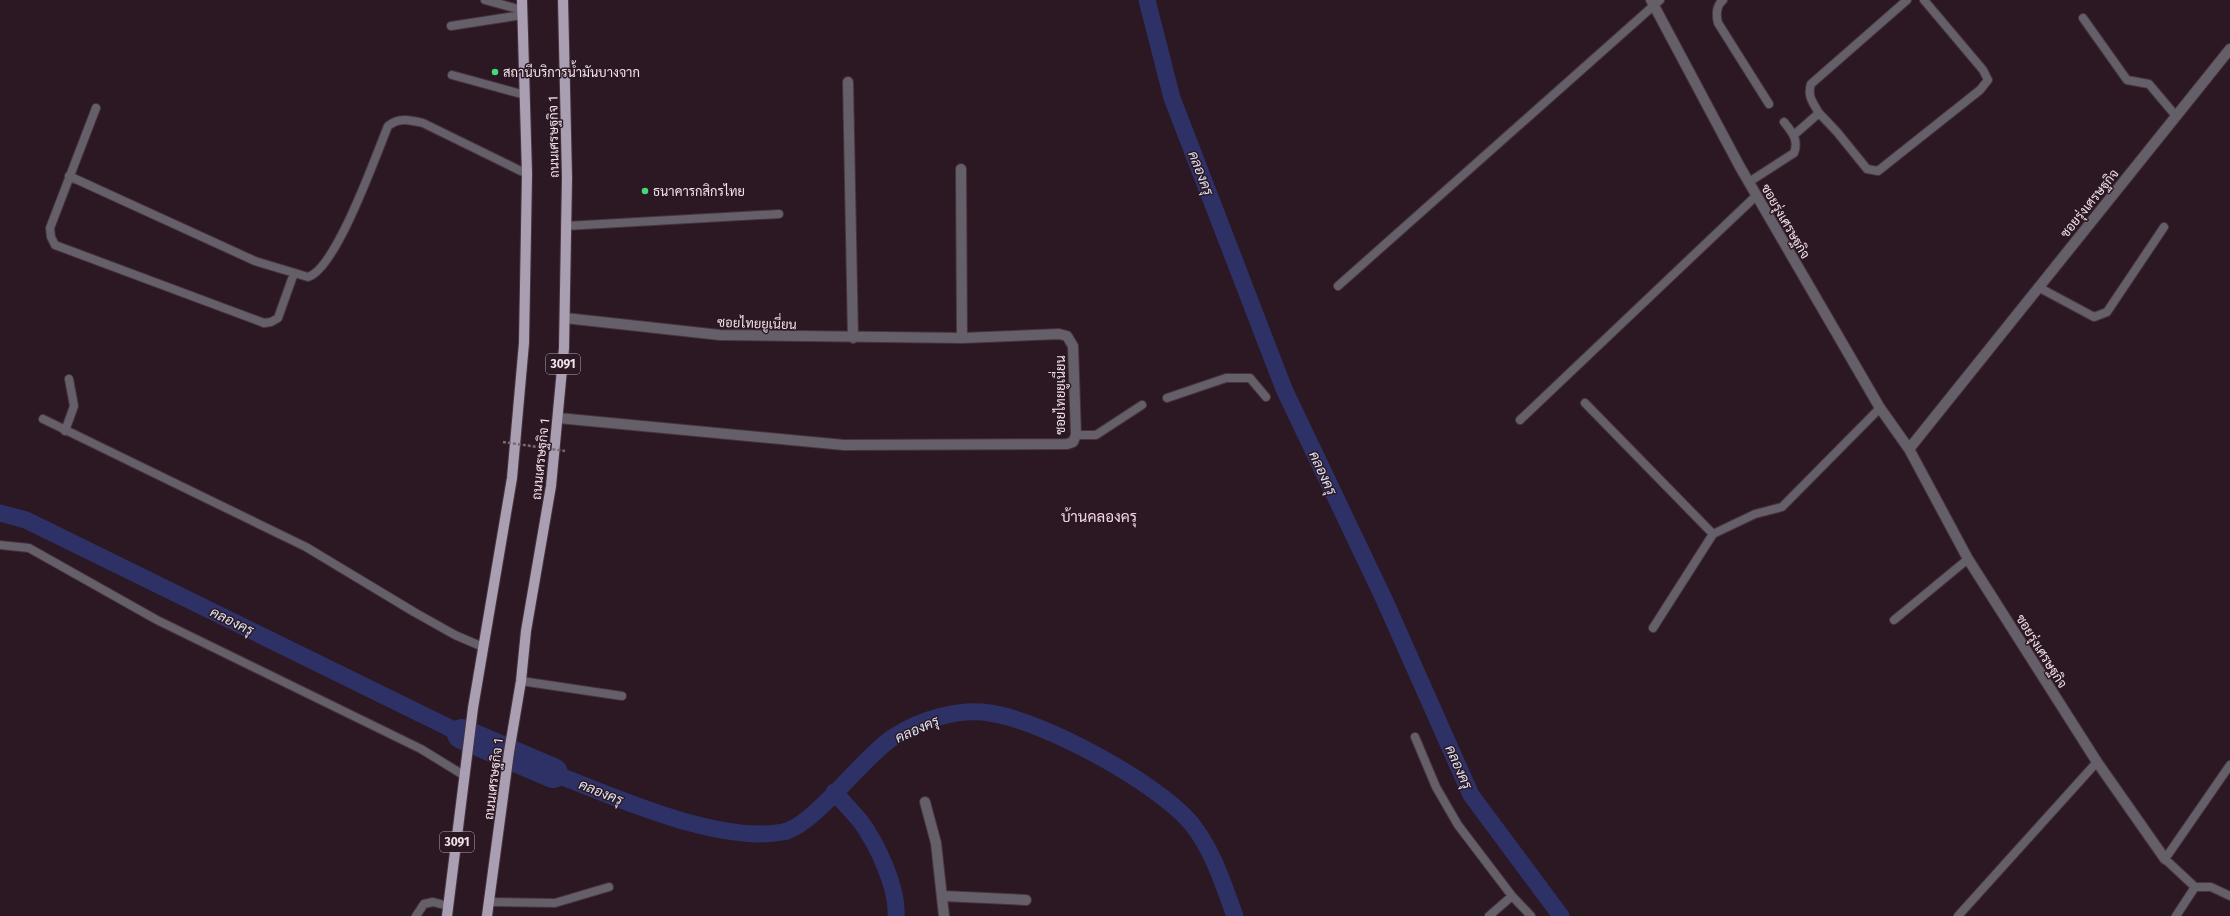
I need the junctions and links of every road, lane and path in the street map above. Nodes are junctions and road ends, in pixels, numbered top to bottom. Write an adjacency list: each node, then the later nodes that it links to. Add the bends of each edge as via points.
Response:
1 (485, 0): 7 (lane)
2 (563, 0): 26 (main road, ถนนเศรษฐกิจ 1 / 3091)
3 (1723, 0): 14 (lane, via 1719,3 1716,15 1718,23)
4 (1907, 0): 16 (lane, via 1811,84 1810,99)
5 (1924, 0): 16 (lane, via 1983,70 1988,80 1980,90 1878,171 1867,169 1838,132)
6 (1655, 2): 23 (street, ซอยรุ่งเศรษฐกิจ); 29 (lane)
7 (522, 8): 9 (lane); 13 (main road, ถนนเศรษฐกิจ 1 / 3091)
8 (2083, 18): 17 (lane, via 2127,80 2149,84)
9 (451, 26)
10 (2228, 55): 17 (street, ซอยรุ่งเศรษฐกิจ)
11 (452, 75): 13 (lane)
12 (848, 82): 32 (street)
13 (525, 95): 21 (main road, ถนนเศรษฐกิจ 1 / 3091)
14 (1768, 104)
15 (96, 108): 22 (lane)
16 (1819, 113): 19 (lane)
17 (2176, 116): 30 (street, ซอยรุ่งเศรษฐกิจ)
18 (1784, 122): 19 (lane)
19 (1794, 135): 23 (lane, via 1797,145 1794,153)
20 (961, 169): 33 (street)
21 (527, 174): 28 (lane, via 423,123 407,119 394,121 388,126 350,220 320,271 308,278); 53 (main road, ถนนเศรษฐกิจ 1 / 3091, via 524,342 512,478)
22 (69, 176): 28 (lane, via 255,261); 28 (lane, via 50,228 55,245 264,323 278,318)
23 (1749, 182): 24 (street, ซอยรุ่งเศรษฐกิจ)
24 (1756, 195): 39 (street, ซอยรุ่งเศรษฐกิจ); 42 (lane)
25 (779, 214): 26 (lane)
26 (566, 226): 31 (main road, ถนนเศรษฐกิจ 1 / 3091)
27 (2164, 227): 30 (lane, via 2108,312 2094,317)
28 (294, 273)
29 (1338, 286)
30 (2038, 287): 46 (street, ซอยรุ่งเศรษฐกิจ)
31 (565, 318): 32 (street, ซอยไทยยูเนี่ยน, via 720,335); 40 (main road, ถนนเศรษฐกิจ 1 / 3091)
32 (853, 338): 33 (street, ซอยไทยยูเนี่ยน)
33 (962, 338): 44 (street, ซอยไทยยูเนี่ยน, via 1060,334 1067,336 1073,346)
34 (68, 379): 43 (lane, via 74,406)
35 (1266, 397): 36 (lane, via 1250,378 1226,378)
36 (1167, 398)
37 (1585, 403): 48 (lane)
38 (1142, 405): 44 (lane, via 1096,435)
39 (1880, 408): 46 (street, ซอยรุ่งเศรษฐกิจ); 48 (lane, via 1782,507 1755,514)
40 (558, 418): 44 (street, ซอยไทยยูเนี่ยน, via 844,445 1067,444 1073,442); 54 (main road, ถนนเศรษฐกิจ 1 / 3091, via 552,486 526,631)
41 (43, 419): 43 (lane)
42 (1520, 420)
43 (65, 431): 53 (lane, via 306,547 414,612)
44 (1076, 435)
45 (503, 442): 47 (path, bridge)
46 (1909, 449): 50 (street, ซอยรุ่งเศรษฐกิจ)
47 (564, 451)
48 (1713, 534): 52 (lane)
49 (0, 545): 59 (lane, via 29,548 157,620)
50 (1968, 559): 51 (lane); 57 (street, ซอยรุ่งเศรษฐกิจ)
51 (1894, 620)
52 (1653, 628)
53 (483, 647): 59 (main road, ถนนเศรษฐกิจ 1 / 3091)
54 (521, 681): 55 (lane); 68 (main road, ถนนเศรษฐกิจ 1 / 3091)
55 (622, 696)
56 (1415, 737): 65 (lane, via 1436,787 1458,825)
57 (2096, 762): 61 (street, ซอยรุ่งเศรษฐกิจ); 75 (lane)
58 (2230, 765): 61 (lane)
59 (466, 772): 69 (main road, ถนนเศรษฐกิจ 1 / 3091)
60 (925, 802): 64 (street, via 936,843)
61 (2165, 859): 63 (lane)
62 (609, 887): 68 (lane, via 555,903)
63 (2195, 887): 66 (lane, via 2211,887); 76 (lane)
64 (943, 896): 67 (street); 72 (street)
65 (1512, 896): 73 (lane); 74 (lane)
66 (2230, 896)
67 (1026, 900)
68 (489, 902): 71 (main road, ถนนเศรษฐกิจ 1 / 3091)
69 (448, 911): 70 (lane, via 433,902 424,904)
70 (416, 916)
71 (487, 916)
72 (944, 916)
73 (1489, 916)
74 (1531, 916)
75 (1958, 916)
76 (2176, 916)

